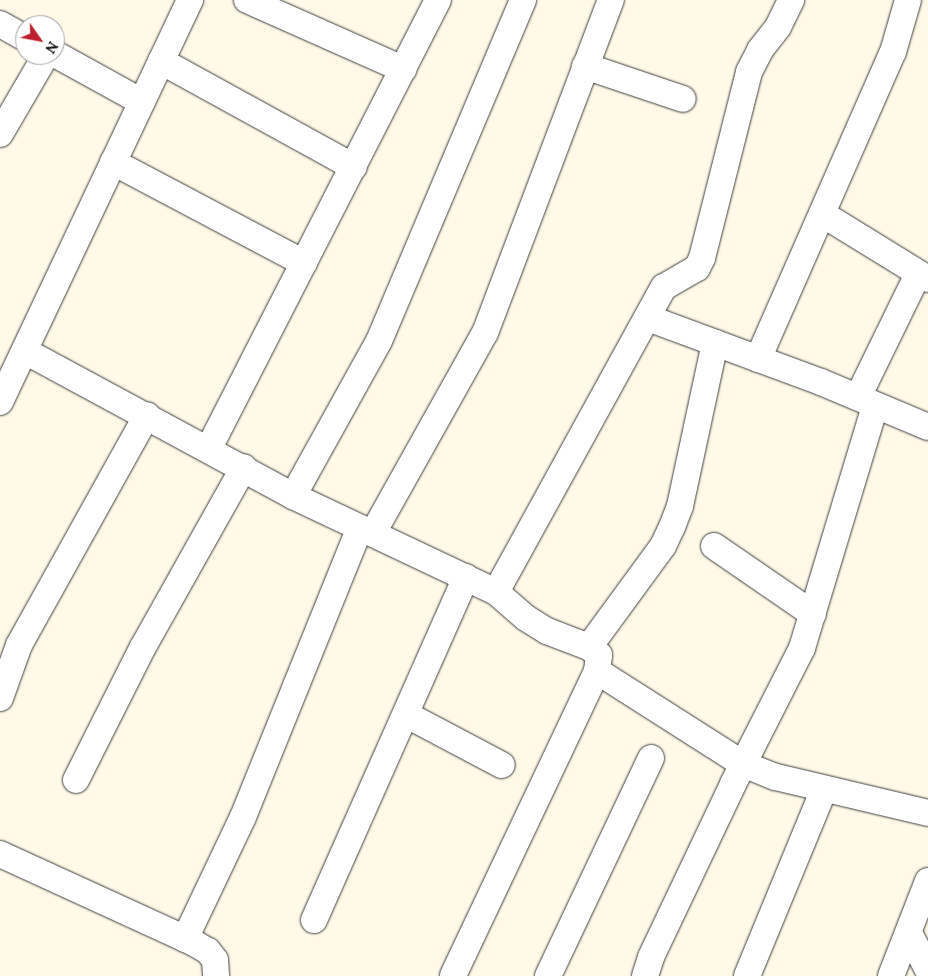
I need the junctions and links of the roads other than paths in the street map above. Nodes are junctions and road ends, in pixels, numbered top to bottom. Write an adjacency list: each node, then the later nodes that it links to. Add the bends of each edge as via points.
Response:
1 (190, 0): 11 (street)
2 (247, 0): 14 (street)
3 (438, 0): 14 (street)
4 (523, 0): 33 (street, via 379,341)
5 (611, 0): 13 (street)
6 (791, 0): 23 (street, via 749,72 702,258 696,268 664,287)
7 (908, 0): 20 (street, via 893,52)
8 (0, 24): 9 (street)
9 (15, 32)
10 (65, 60): 16 (street)
11 (161, 61): 16 (street); 19 (street)
12 (40, 65): 17 (street)
13 (585, 66): 15 (street); 34 (street, via 485,333)
14 (404, 69): 19 (street)
15 (683, 100)
16 (142, 102): 18 (street)
17 (0, 134)
18 (114, 162): 21 (street); 25 (street)
19 (354, 167): 21 (street)
20 (824, 214): 22 (street); 26 (street)
21 (304, 263): 31 (street)
22 (923, 276): 28 (street)
23 (648, 318): 24 (street); 37 (street)
24 (715, 342): 26 (street); 39 (street, via 680,506 672,528)
25 (25, 351): 27 (street); 29 (street)
26 (758, 360): 28 (street)
27 (0, 402)
28 (867, 402): 30 (street); 38 (street)
29 (147, 415): 31 (street); 40 (street, via 19,645)
30 (928, 427)
31 (209, 448): 32 (street)
32 (244, 467): 33 (street); 45 (street, via 143,647)
33 (293, 496): 34 (street)
34 (367, 531): 36 (street); 52 (street, via 243,818)
35 (714, 546): 38 (street)
36 (466, 577): 37 (street); 41 (street)
37 (496, 592): 39 (street, via 526,618)
38 (813, 614): 43 (street, via 802,648)
39 (593, 659): 43 (street); 54 (street)
40 (0, 698)
41 (407, 716): 44 (street); 50 (street)
42 (651, 758): 56 (street)
43 (743, 764): 46 (street); 57 (street, via 650,957)
44 (502, 765)
45 (76, 780)
46 (824, 789): 47 (street); 58 (street)
47 (928, 813)
48 (0, 854): 52 (street)
49 (928, 881): 51 (street)
50 (314, 920)
51 (909, 933): 53 (street); 59 (street)
52 (185, 939): 55 (street, via 208,951 215,960)
53 (928, 970)
54 (458, 974)
55 (216, 976)
56 (548, 976)
57 (644, 976)
58 (747, 976)
59 (891, 976)

